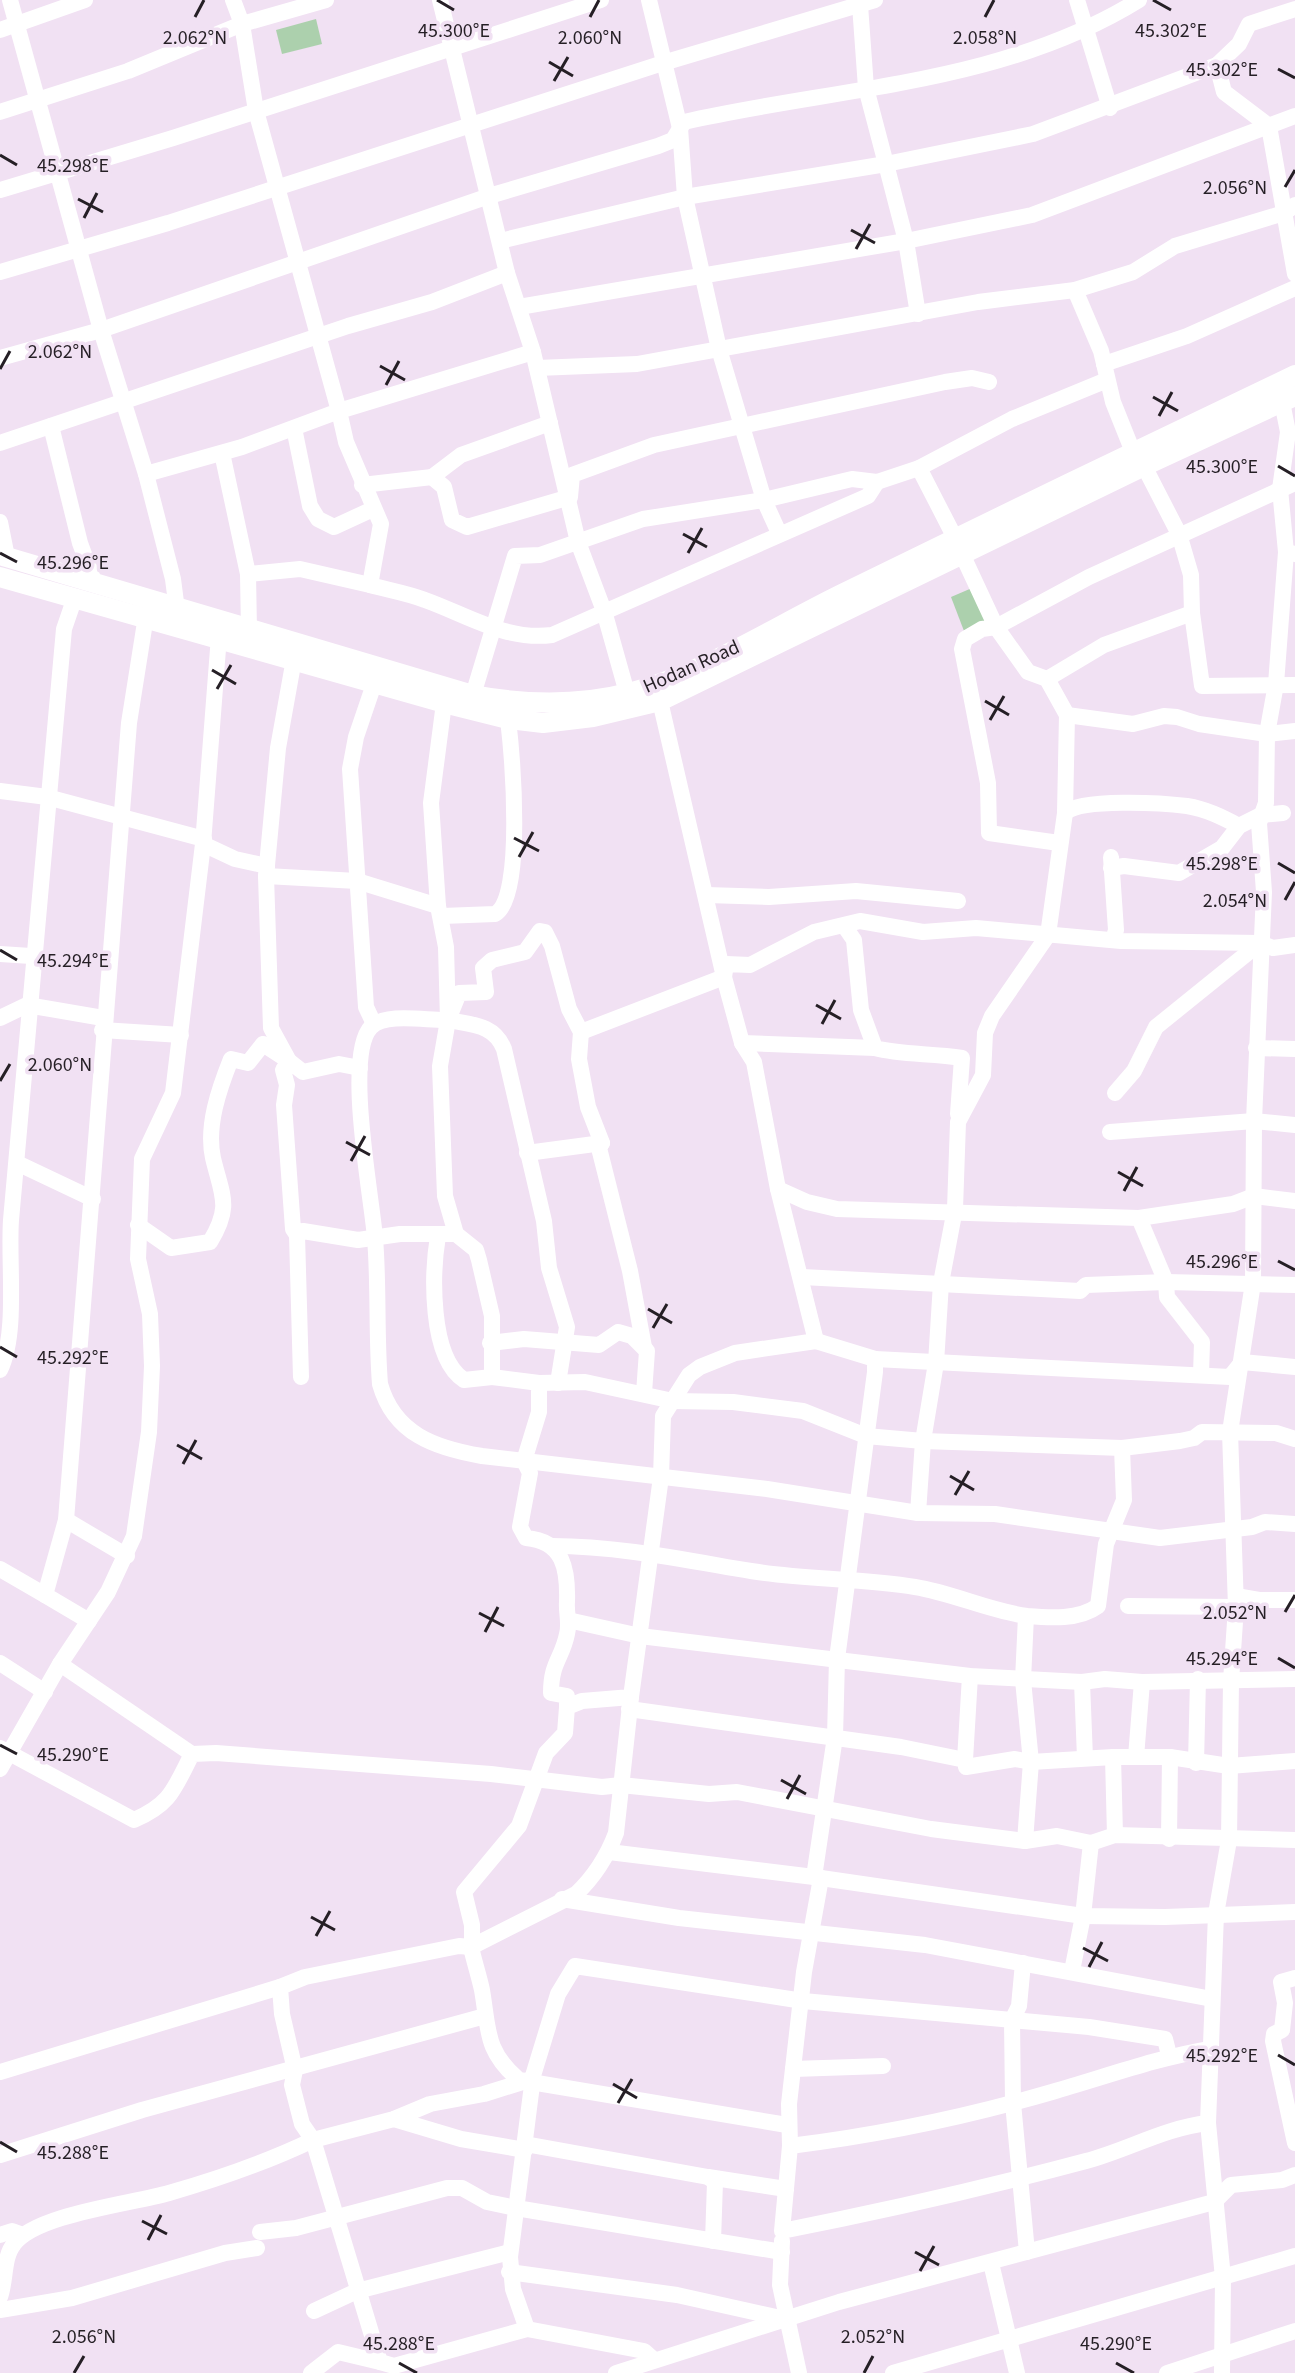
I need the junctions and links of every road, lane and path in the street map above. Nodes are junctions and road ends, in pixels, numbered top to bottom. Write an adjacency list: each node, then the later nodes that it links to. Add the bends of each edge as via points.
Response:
1 (10, 0): 13 (street)
2 (85, 0): 13 (street)
3 (233, 0): 12 (street)
4 (326, 0): 12 (street)
5 (440, 0): 15 (street)
6 (601, 0): 15 (street)
7 (649, 0): 16 (street)
8 (1077, 0): 14 (street)
9 (1139, 0): 14 (street)
10 (866, 2): 16 (street); 18 (street)
11 (1295, 9): 17 (street, via 1249,24 1239,44)
12 (242, 24): 19 (street, via 128,71); 21 (street)
13 (7, 28): 19 (street)
14 (1089, 29): 18 (street, via 966,72); 20 (street)
15 (454, 49): 21 (street); 24 (street)
16 (663, 63): 24 (street); 26 (street)
17 (1217, 65): 20 (street); 25 (street, via 1224,92)
18 (866, 88): 26 (street, via 720,114 684,122); 27 (street)
19 (36, 101): 22 (street); 28 (street)
20 (1110, 108): 27 (street, via 1033,134)
21 (256, 111): 28 (street); 29 (street)
22 (0, 112)
23 (1295, 116): 25 (street)
24 (473, 124): 29 (street); 31 (street)
25 (1269, 126): 33 (street); 35 (street, via 1032,215)
26 (680, 128): 31 (street, via 673,140 658,146); 32 (street)
27 (886, 164): 32 (street); 35 (street)
28 (59, 172): 30 (street); 36 (street)
29 (275, 185): 36 (street); 37 (street)
30 (0, 190)
31 (489, 196): 34 (street); 37 (street)
32 (685, 197): 34 (street); 41 (street)
33 (1289, 209): 40 (street); 43 (street, via 1175,246 1123,276)
34 (500, 241): 39 (street)
35 (906, 241): 41 (street); 45 (street)
36 (80, 250): 38 (street); 46 (street)
37 (298, 262): 46 (street); 47 (street)
38 (0, 272)
39 (507, 273): 44 (street); 47 (street)
40 (1295, 274)
41 (702, 277): 44 (street); 48 (street)
42 (1295, 288): 51 (street)
43 (1075, 290): 45 (street); 51 (street)
44 (519, 307): 50 (street)
45 (918, 314): 48 (street)
46 (101, 330): 49 (street); 55 (street)
47 (317, 337): 55 (street); 56 (street)
48 (719, 349): 50 (street, via 611,368); 59 (street)
49 (0, 358)
50 (535, 360): 56 (street); 57 (street)
51 (1106, 372): 63 (street); 64 (street)
52 (1295, 375): 63 (main road, Hodan Road)
53 (989, 382): 59 (street, via 945,382)
54 (1288, 399): 63 (main road, Hodan Road); 69 (street)
55 (125, 402): 58 (street); 65 (street)
56 (339, 411): 60 (street); 68 (street)
57 (550, 423): 66 (street, via 461,455); 70 (street)
58 (51, 426): 61 (street); 81 (street)
59 (744, 426): 70 (street, via 612,458 572,475); 71 (street)
60 (294, 428): 62 (street); 72 (street, via 310,506 318,519 334,527)
61 (0, 443)
62 (222, 453): 65 (street); 80 (street)
63 (1138, 459): 75 (street); 77 (main road, Hodan Road)
64 (919, 468): 67 (street); 77 (street)
65 (146, 474): 84 (street)
66 (432, 477): 68 (street); 70 (street, via 444,487 452,520 467,527)
67 (877, 482): 71 (street, via 852,479); 74 (street, via 868,496)
68 (362, 485): 72 (street)
69 (1288, 486): 75 (street); 78 (street)
70 (570, 497): 76 (street)
71 (764, 500): 74 (street); 76 (street, via 622,524)
72 (373, 509): 82 (street, via 381,524)
73 (0, 522): 79 (street)
74 (779, 533): 85 (street)
75 (1179, 534): 86 (street, via 1191,575); 88 (street)
76 (578, 542): 85 (street); 89 (street, via 540,555 515,556)
77 (958, 546): 88 (street); 98 (main road, Hodan Road, via 698,666); 100 (main road, Hodan Road)
78 (1291, 553): 91 (street)
79 (2, 563): 81 (main road, Hodan Road); 83 (main road, Hodan Road)
80 (248, 574): 82 (street, via 300,569); 90 (street)
81 (95, 584): 84 (main road, Hodan Road)
82 (370, 585): 89 (street, via 421,598)
83 (75, 597): 87 (main road, Hodan Road); 107 (street, via 64,629)
84 (177, 610): 90 (main road, Hodan Road)
85 (604, 611): 89 (street, via 552,635); 98 (street)
86 (1192, 613): 94 (street, via 1104,645); 96 (street, via 1202,686)
87 (146, 616): 92 (main road, Hodan Road); 111 (street)
88 (996, 627): 94 (street, via 1028,672); 114 (street, via 965,639 962,649 988,783 989,833)
89 (491, 628): 99 (street)
90 (249, 631): 99 (main road, Hodan Road)
91 (1288, 632): 96 (street)
92 (219, 636): 93 (main road, Hodan Road); 113 (street)
93 (294, 659): 95 (main road, Hodan Road); 115 (street, via 278,748)
94 (1047, 679): 102 (street)
95 (374, 684): 101 (main road, Hodan Road); 116 (street, via 350,769)
96 (1276, 684): 97 (street); 105 (street)
97 (1295, 685)
98 (627, 693): 99 (main road, Hodan Road, via 540,704)
99 (473, 695)
100 (660, 701): 103 (main road, Hodan Road, via 564,721); 117 (street)
101 (444, 703): 103 (main road, Hodan Road); 119 (street, via 431,803)
102 (1067, 715): 105 (street, via 1133,724 1177,717); 108 (street)
103 (508, 719): 119 (street, via 513,793 512,881 506,904 495,914)
104 (1295, 731): 105 (street)
105 (1267, 734): 110 (street, via 1266,803)
106 (0, 791): 107 (street)
107 (47, 797): 111 (street); 126 (street)
108 (1065, 813): 112 (street, via 1090,804 1187,806); 114 (street)
109 (1283, 813): 110 (street)
110 (1261, 815): 112 (street); 123 (street)
111 (121, 819): 113 (street); 131 (street)
112 (1239, 826): 122 (street, via 1222,848 1179,873 1111,862)
113 (204, 842): 115 (street); 134 (street)
114 (1059, 843): 121 (street)
115 (267, 871): 116 (street); 139 (street, via 271,1028)
116 (357, 881): 119 (street); 132 (street, via 366,1007)
117 (706, 895): 118 (street, via 856,891); 127 (street)
118 (958, 901)
119 (440, 911): 130 (street)
120 (845, 927): 121 (street, via 860,921 923,932 976,928); 127 (street, via 814,932 750,965 726,964); 136 (street, via 854,940 861,1010)
121 (1048, 935): 122 (street); 144 (street, via 992,1016 985,1033 983,1075)
122 (1113, 940): 123 (street)
123 (1260, 943): 124 (street, via 1273,948); 137 (street); 141 (street, via 1156,1027 1134,1071)
124 (1295, 945)
125 (0, 954): 126 (street)
126 (31, 956): 128 (street)
127 (724, 977): 133 (street); 135 (street)
128 (27, 1005): 129 (street); 131 (street); 148 (street)
129 (0, 1018)
130 (448, 1020): 132 (street); 133 (street, via 459,993 486,992 483,968 492,960 525,952 542,931 550,939 569,1009); 147 (street, via 499,1035); 156 (street, via 441,1100 445,1196)
131 (103, 1024): 134 (street); 151 (street)
132 (374, 1024): 140 (street, via 362,1047)
133 (581, 1032): 146 (street, via 579,1059 588,1107)
134 (181, 1035): 155 (street, via 173,1093 142,1159)
135 (742, 1043): 136 (street); 149 (street, via 754,1062)
136 (875, 1048): 144 (street, via 962,1058)
137 (1256, 1048): 138 (street); 142 (street)
138 (1295, 1049)
139 (289, 1061): 140 (street, via 303,1072 339,1064); 155 (street, via 263,1044 248,1063 231,1059 217,1098 213,1131 225,1217 210,1242 171,1248); 157 (street, via 283,1070 285,1118 289,1201)
140 (360, 1068): 159 (street)
141 (1115, 1093)
142 (1254, 1121): 143 (street); 145 (street); 150 (street)
143 (1295, 1125)
144 (958, 1128): 153 (street)
145 (1110, 1132)
146 (602, 1143): 147 (street); 168 (street)
147 (527, 1153): 167 (street, via 549,1268 567,1327)
148 (17, 1163): 151 (street); 173 (street, via 8,1266 9,1345)
149 (778, 1189): 153 (street, via 837,1209); 160 (street)
150 (1254, 1196): 152 (street); 154 (street); 163 (street)
151 (93, 1199): 190 (street)
152 (1295, 1201)
153 (955, 1209): 154 (street); 162 (street)
154 (1139, 1218): 161 (street)
155 (138, 1225): 195 (street, via 152,1366 143,1478)
156 (456, 1234): 158 (street); 166 (street, via 476,1250 492,1316)
157 (297, 1235): 159 (street, via 303,1231); 175 (street)
158 (438, 1236): 159 (street); 176 (street, via 432,1292 452,1367 464,1380)
159 (375, 1238): 186 (street, via 380,1384 393,1416 433,1444)
160 (802, 1277): 162 (street); 165 (street)
161 (1166, 1282): 162 (street, via 1086,1285 1080,1291); 163 (street); 174 (street, via 1167,1297 1202,1342)
162 (941, 1283): 171 (street)
163 (1253, 1283): 164 (street); 170 (street)
164 (1295, 1285)
165 (816, 1341): 169 (street); 180 (street, via 735,1353 700,1367)
166 (490, 1343): 167 (street, via 524,1339); 176 (street)
167 (566, 1345): 168 (street, via 599,1345 618,1332); 178 (street)
168 (644, 1347): 179 (street)
169 (875, 1359): 171 (street); 182 (street)
170 (1242, 1362): 172 (street); 174 (street, via 1230,1377); 181 (street)
171 (936, 1363): 174 (street); 184 (street)
172 (1295, 1367)
173 (0, 1370)
174 (1201, 1375)
175 (301, 1377)
176 (492, 1377): 177 (street)
177 (539, 1383): 178 (street); 186 (street, via 539,1412)
178 (558, 1383): 179 (street, via 585,1382)
179 (644, 1393): 180 (street)
180 (673, 1401): 182 (street, via 803,1411); 187 (street, via 663,1416)
181 (1230, 1432): 183 (street); 185 (street, via 1202,1432 1180,1441); 192 (street)
182 (866, 1436): 184 (street); 188 (street)
183 (1295, 1439)
184 (923, 1441): 185 (street); 189 (street)
185 (1122, 1448): 193 (street, via 1124,1500)
186 (524, 1461): 187 (street); 194 (street, via 530,1473 520,1527 526,1538 544,1539)
187 (661, 1477): 188 (street); 196 (street)
188 (858, 1503): 189 (street); 198 (street)
189 (918, 1513): 193 (street, via 995,1514)
190 (66, 1520): 195 (street); 199 (street)
191 (1295, 1524): 192 (street)
192 (1232, 1528): 193 (street, via 1160,1538); 201 (street)
193 (1111, 1530): 203 (street, via 1098,1606 1067,1617)
194 (552, 1546): 196 (street, via 600,1546); 204 (street, via 569,1578)
195 (127, 1556): 205 (street)
196 (649, 1556): 198 (street); 206 (street)
197 (0, 1569): 199 (street)
198 (850, 1581): 203 (street, via 915,1587); 207 (street)
199 (45, 1595): 205 (street)
200 (1295, 1600): 201 (street)
201 (1236, 1601): 202 (street); 214 (street)
202 (1128, 1606)
203 (1026, 1616): 213 (street)
204 (568, 1620): 206 (street); 219 (street, via 551,1670 551,1693 567,1696)
205 (89, 1621): 209 (street)
206 (640, 1636): 207 (street); 218 (street)
207 (837, 1659): 210 (street); 220 (street)
208 (0, 1663): 217 (street)
209 (60, 1664): 217 (street); 222 (street)
210 (970, 1676): 213 (street); 227 (street)
211 (1198, 1679): 214 (street); 216 (street); 230 (street)
212 (1295, 1679): 214 (street)
213 (1023, 1680): 215 (street); 229 (street)
214 (1231, 1681): 231 (street)
215 (1082, 1682): 216 (street); 226 (street)
216 (1142, 1682): 224 (street)
217 (45, 1692): 221 (street)
218 (630, 1703): 219 (street, via 582,1701); 220 (street); 234 (street)
219 (567, 1707): 233 (street, via 565,1733 546,1753)
220 (835, 1737): 227 (street); 235 (street)
221 (5, 1751): 222 (street, via 134,1820 159,1809); 232 (street)
222 (192, 1754): 233 (street)
223 (1113, 1757): 224 (street); 226 (street); 236 (street)
224 (1136, 1757): 225 (street)
225 (1170, 1757): 230 (street); 237 (street)
226 (1085, 1758): 229 (street)
227 (965, 1760): 229 (street, via 966,1767 1015,1759)
228 (1295, 1761): 231 (street)
229 (1031, 1762): 240 (street)
230 (1196, 1763): 231 (street)
231 (1229, 1766): 238 (street)
232 (0, 1769)
233 (538, 1779): 234 (street); 249 (street, via 519,1826 464,1892)
234 (621, 1785): 235 (street, via 737,1792); 242 (street, via 621,1812)
235 (825, 1810): 240 (street); 243 (street)
236 (1115, 1835): 237 (street); 241 (street)
237 (1169, 1839): 238 (street)
238 (1229, 1840): 239 (street); 246 (street)
239 (1295, 1840)
240 (1025, 1841): 241 (street, via 1057,1836)
241 (1091, 1843): 247 (street)
242 (609, 1852): 243 (street); 244 (street, via 586,1885)
243 (818, 1878): 247 (street); 248 (street)
244 (560, 1899): 248 (street); 249 (street)
245 (1295, 1912): 246 (street)
246 (1216, 1914): 247 (street); 254 (street)
247 (1083, 1916): 251 (street)
248 (812, 1934): 250 (street, via 925,1945); 255 (street)
249 (471, 1946): 253 (street, via 305,1977); 256 (street)
250 (1023, 1963): 251 (street); 257 (street, via 1019,2006)
251 (1072, 1971): 254 (street)
252 (1295, 1978): 270 (street, via 1281,1982 1285,2014 1273,2041)
253 (280, 1987): 262 (street); 263 (street)
254 (1212, 1999): 258 (street)
255 (803, 2001): 257 (street); 261 (street); 264 (street, via 575,1966 558,1994 532,2079)
256 (485, 2016): 262 (street); 264 (street, via 489,2044 501,2065)
257 (1012, 2020): 259 (street, via 1165,2039); 265 (street)
258 (1210, 2049): 259 (street); 267 (street)
259 (1169, 2055): 265 (street)
260 (883, 2066): 261 (street)
261 (793, 2069): 268 (street)
262 (295, 2070): 269 (street, via 292,2085 299,2116); 273 (street)
263 (0, 2072)
264 (526, 2082): 266 (street, via 430,2104); 268 (street); 272 (street)
265 (1013, 2103): 271 (street, via 903,2129); 276 (street)
266 (394, 2119): 269 (street); 272 (street, via 461,2139)
267 (1208, 2123): 276 (street, via 1180,2126 1102,2157); 278 (street)
268 (787, 2125): 271 (street)
269 (313, 2140): 280 (street); 283 (street, via 224,2176 120,2206 66,2215)
270 (1295, 2143)
271 (790, 2146): 277 (street)
272 (525, 2147): 275 (street); 279 (street)
273 (0, 2155)
274 (1295, 2175): 278 (street, via 1231,2185)
275 (708, 2177): 277 (street); 284 (street, via 715,2182)
276 (1022, 2179): 281 (street); 287 (street)
277 (786, 2189): 281 (street)
278 (1214, 2202): 287 (street); 291 (street)
279 (516, 2208): 280 (street, via 487,2202 462,2188 447,2188); 284 (street); 285 (street)
280 (335, 2217): 292 (street); 294 (street, via 72,2298)
281 (782, 2231): 286 (street)
282 (0, 2235): 283 (street)
283 (23, 2235): 293 (street, via 12,2246)
284 (713, 2241): 286 (street)
285 (510, 2252): 290 (street); 292 (street)
286 (782, 2252): 296 (street)
287 (1027, 2252): 289 (street)
288 (1295, 2256): 291 (street)
289 (991, 2263): 296 (street); 299 (street)
290 (509, 2272): 296 (street, via 677,2295); 297 (street)
291 (1223, 2278): 299 (street); 301 (street)
292 (357, 2291): 295 (street); 302 (street)
293 (0, 2297)
294 (0, 2310)
295 (314, 2311)
296 (785, 2319): 300 (street); 305 (street)
297 (527, 2329): 300 (street, via 644,2351); 302 (street)
298 (1295, 2331): 301 (street)
299 (1009, 2339): 306 (street); 307 (street)
300 (653, 2359): 304 (street)
301 (1222, 2365): 308 (street)
302 (390, 2367): 303 (street, via 338,2352)
303 (311, 2373)
304 (616, 2373)
305 (799, 2373)
306 (893, 2373)
307 (1017, 2373)
308 (1167, 2373)

